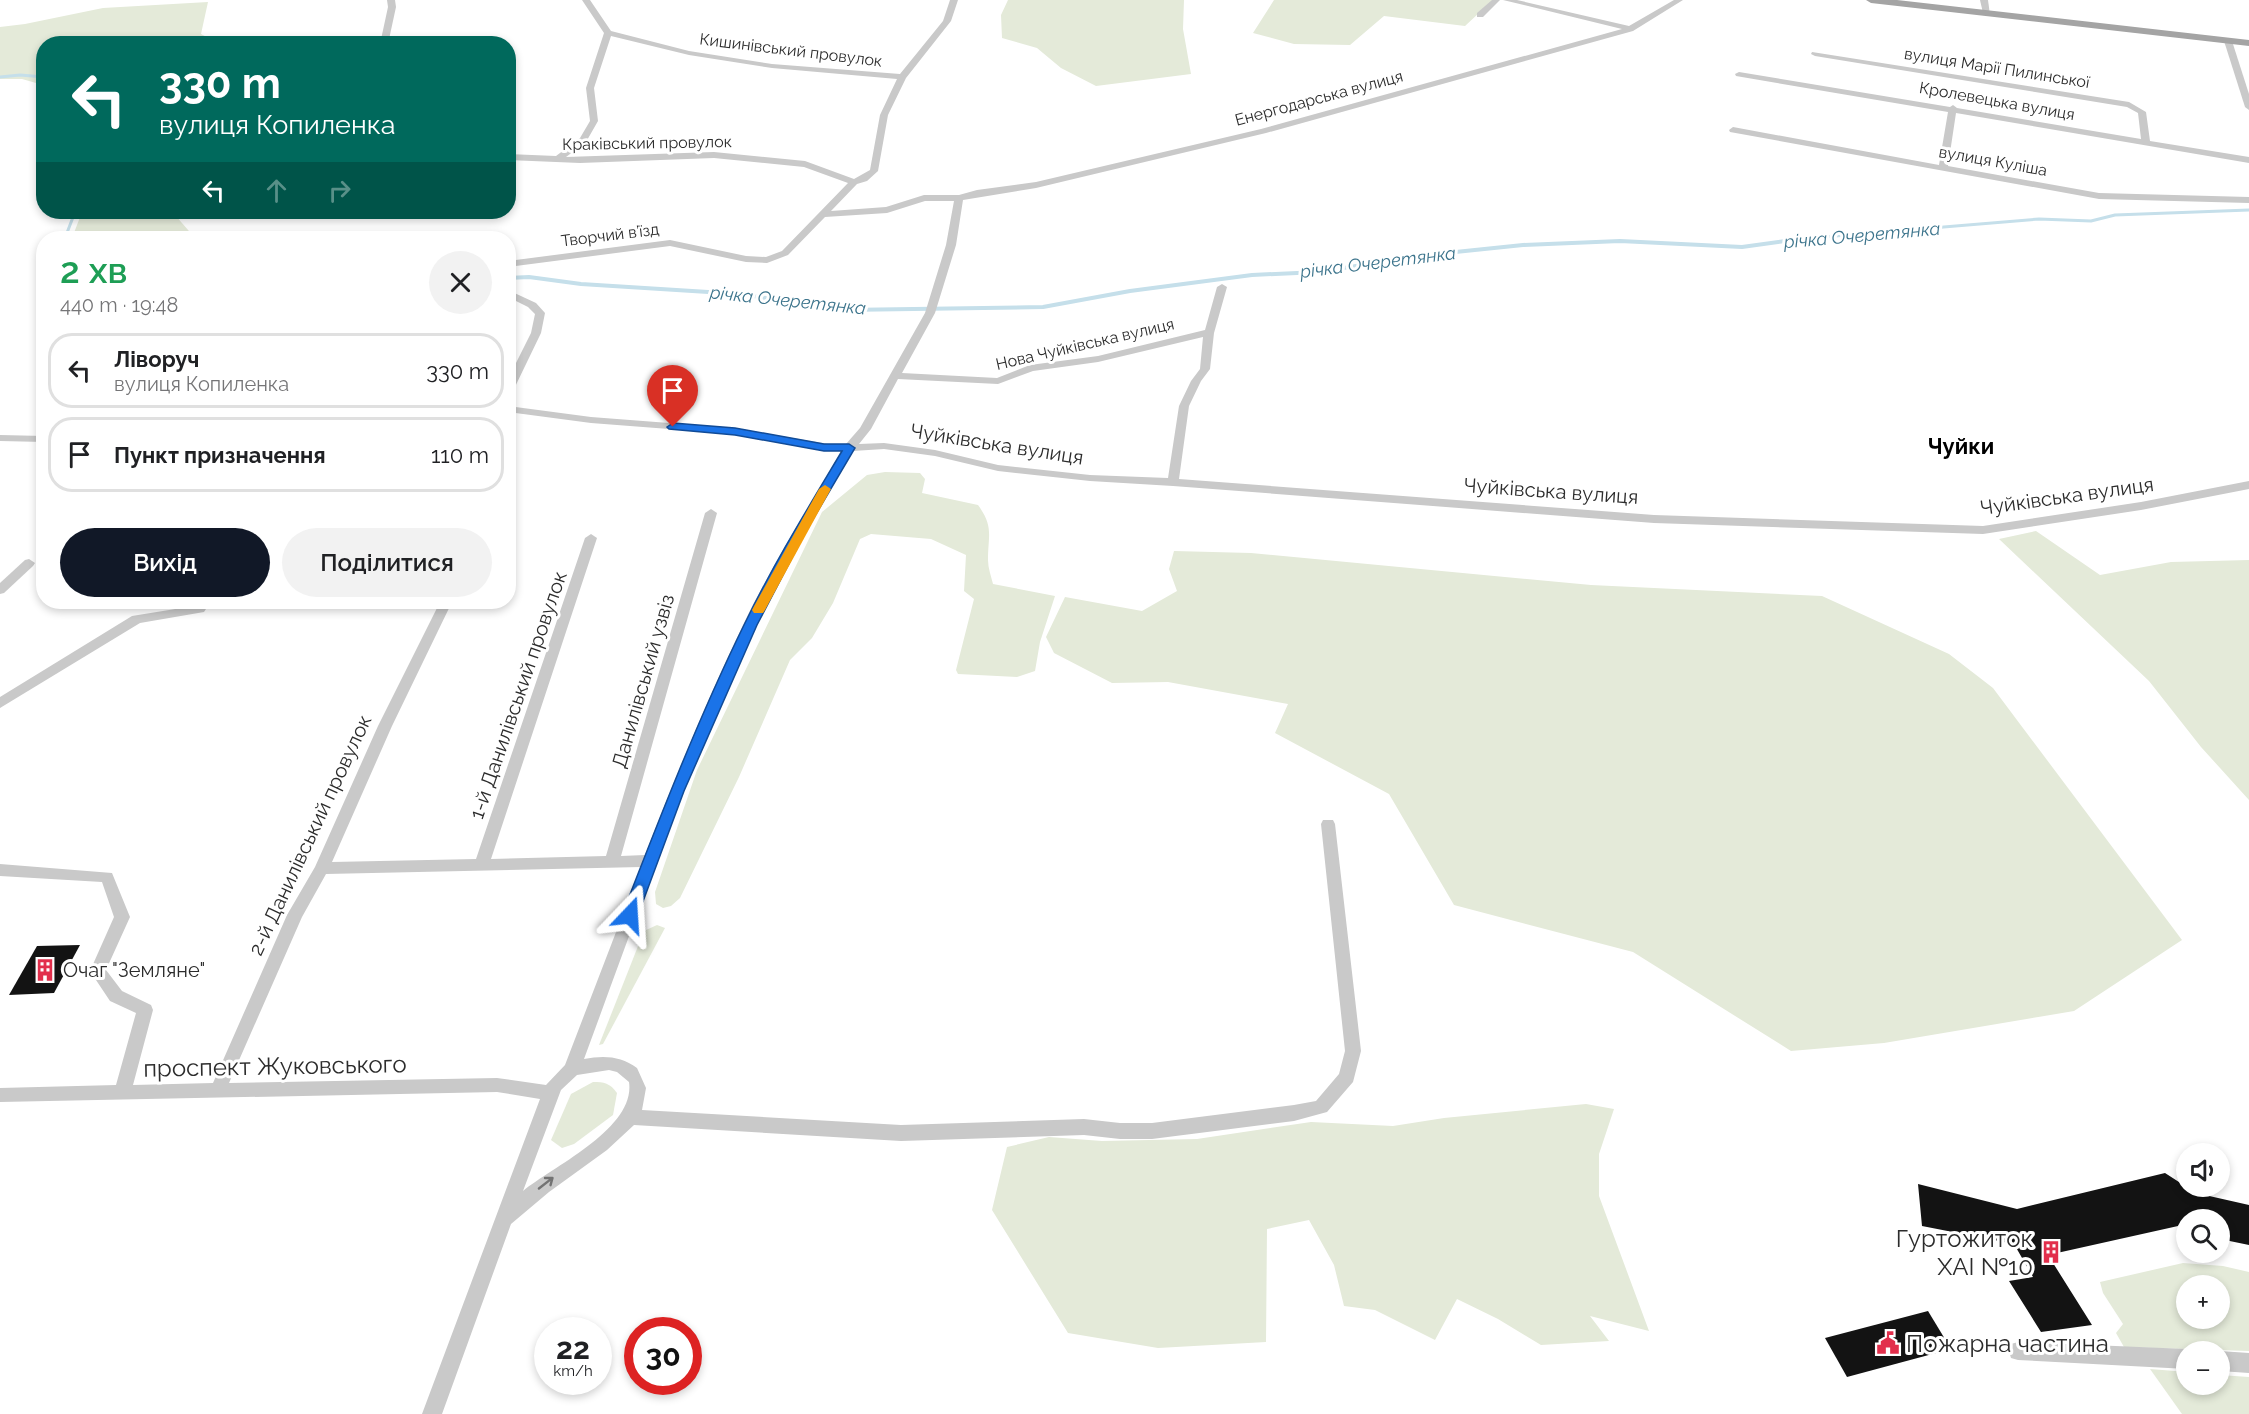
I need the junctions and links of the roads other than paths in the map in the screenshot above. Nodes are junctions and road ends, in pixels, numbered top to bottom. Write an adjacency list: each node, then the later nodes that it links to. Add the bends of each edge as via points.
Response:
1 (391, 0): 13 (street)
2 (586, 0): 12 (street)
3 (954, 0): 18 (street, via 947,21)
4 (1496, 0): 10 (street)
5 (1507, 0): 11 (street)
6 (1679, 0): 11 (street, Енергодарська вулиця)
7 (1871, 0): 9 (main road)
8 (1984, 0): 9 (street)
9 (1987, 13): 14 (main road)
10 (1480, 15)
11 (1630, 29): 28 (street, Енергодарська вулиця, via 1263,131 1036,185)
12 (608, 33): 18 (street, Кишинівський провулок, via 724,59); 24 (street, via 590,88 594,121 583,140)
13 (386, 36)
14 (2228, 41): 15 (main road); 19 (street)
15 (2249, 43)
16 (1815, 54): 22 (street, вулиця Марії Пилинської, via 2129,105 2142,112)
17 (1739, 74): 20 (street, Кролевецька вулиця)
18 (902, 78): 27 (street, via 884,115 874,171)
19 (2249, 107)
20 (1953, 108): 22 (street, Кролевецька вулиця); 26 (street)
21 (1733, 130): 26 (street, вулиця Куліша)
22 (2146, 142): 25 (street, Кролевецька вулиця)
23 (516, 159): 24 (street, Краківський провулок)
24 (558, 159): 27 (street, Краківський провулок, via 714,154 805,164)
25 (2249, 160)
26 (1943, 168): 29 (street, вулиця Куліша, via 2099,196)
27 (854, 182): 30 (street)
28 (959, 198): 30 (street, Енергодарська вулиця, via 924,198 887,210); 36 (street, via 951,245 932,309)
29 (2249, 200)
30 (822, 214): 31 (street, Творчий в’їзд, via 785,253 767,260 670,243)
31 (516, 263)
32 (1222, 287): 34 (street)
33 (516, 297): 35 (street, via 540,313 536,333)
34 (1209, 333): 36 (street, Нова Чуйківська вулиця, via 1098,359 1030,368 998,381); 41 (street, via 1205,369 1184,406)
35 (516, 374)
36 (894, 376): 40 (street, via 865,429)
37 (516, 410): 40 (street, Чуйківська вулиця, via 735,431)
38 (0, 438): 39 (street)
39 (36, 440)
40 (849, 448): 41 (street, Чуйківська вулиця, via 894,448 998,468); 52 (street, via 750,625)
41 (1173, 482): 42 (street, Чуйківська вулиця, via 1654,519 1983,530)
42 (2249, 485)
43 (711, 513): 51 (street, Данилівський узвіз)
44 (591, 538): 53 (street, 1-й Данилівський провулок)
45 (29, 563): 46 (street)
46 (0, 590)
47 (200, 609): 49 (street, via 137,619)
48 (442, 609): 54 (street, 2-й Данилівський провулок, via 384,726)
49 (0, 703)
50 (1328, 824): 61 (street, via 1353,1051 1347,1077 1320,1107 1152,1131 1084,1127 901,1133)
51 (612, 860): 52 (street); 53 (street)
52 (649, 861): 56 (street)
53 (482, 864): 54 (street)
54 (322, 868): 57 (street, 2-й Данилівський провулок, via 295,915)
55 (0, 870): 59 (street, via 106,878 122,917 98,972 116,996 145,1010)
56 (572, 1069): 58 (street); 61 (street, via 595,1062 624,1067 634,1074 639,1098)
57 (218, 1090): 58 (street, проспект Жуковського, via 497,1085); 59 (street, проспект Жуковського)
58 (551, 1093): 62 (street)
59 (122, 1094): 60 (street, проспект Жуковського)
60 (0, 1095)
61 (629, 1117): 62 (street, one-way to 61, via 542,1186 616,1133)
62 (502, 1222): 67 (street)
63 (2018, 1351): 64 (street)
64 (2176, 1358)
65 (2230, 1362): 66 (street)
66 (2249, 1363)
67 (432, 1414)

